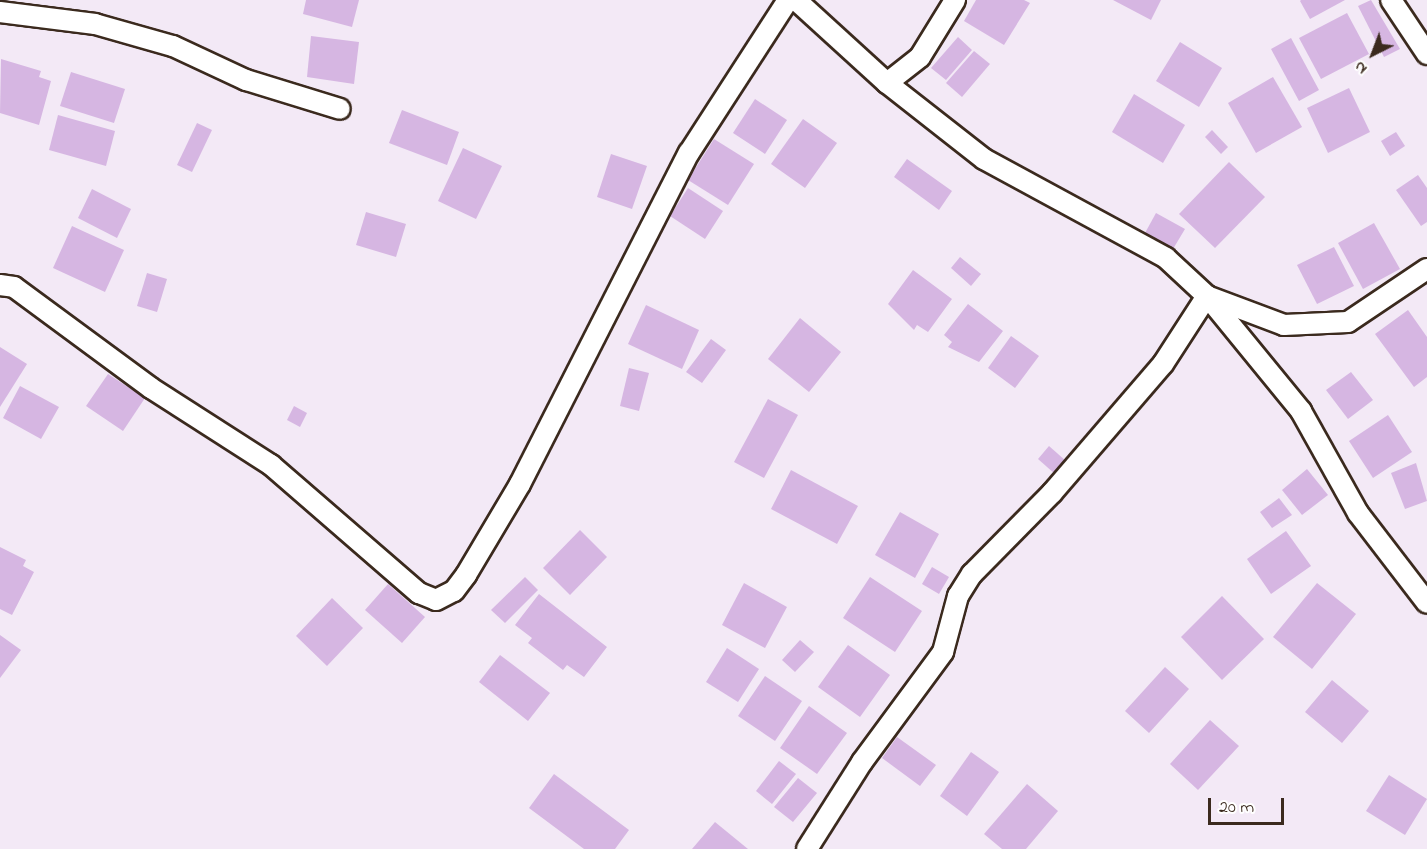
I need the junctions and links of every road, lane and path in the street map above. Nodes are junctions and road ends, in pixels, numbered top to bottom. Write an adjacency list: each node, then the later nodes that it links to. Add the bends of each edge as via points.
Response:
1 (788, 0): 10 (street, via 689,153 520,484 454,591 436,600 419,593 270,465 151,388 14,287)
2 (796, 0): 7 (street)
3 (955, 0): 7 (street, via 920,57)
4 (1392, 0): 6 (street)
5 (0, 12): 8 (street, via 95,24 173,46 246,80)
6 (1425, 42)
7 (887, 83): 11 (street, via 984,159 1166,258)
8 (340, 109)
9 (1427, 269): 11 (street, via 1348,322 1284,325)
10 (0, 285)
11 (1207, 296): 12 (street, via 1301,411 1358,513); 13 (street, via 1163,364 1052,493 972,574 958,596 943,652 862,762)
12 (1427, 603)
13 (807, 849)

